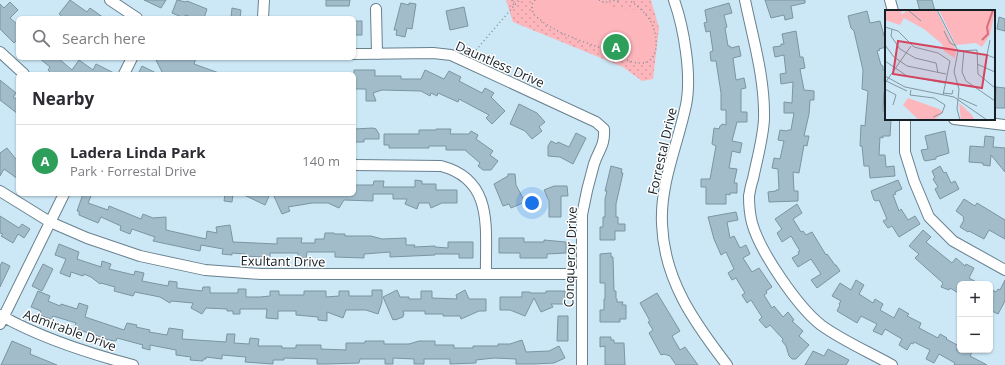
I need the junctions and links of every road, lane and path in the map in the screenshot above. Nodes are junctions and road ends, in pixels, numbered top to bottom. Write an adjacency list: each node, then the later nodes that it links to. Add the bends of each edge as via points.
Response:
1 (110, 0): 15 (street)
2 (264, 0): 16 (street)
3 (512, 0): 12 (path)
4 (519, 0): 12 (path)
5 (535, 0): 8 (path, via 532,4 533,13 551,26 626,59 639,63 646,62 654,57 656,38 649,19)
6 (599, 0): 7 (path, via 605,3)
7 (618, 0)
8 (629, 0)
9 (676, 0): 38 (street, Forrestal Drive, via 685,46 688,89 665,186 662,223 664,241 679,293)
10 (744, 0): 39 (street, via 760,68 764,120 749,195 756,234 767,256 808,314 835,334)
11 (890, 0): 14 (street)
12 (514, 6): 17 (path)
13 (376, 9): 20 (street)
14 (893, 10)
15 (134, 16)
16 (263, 16)
17 (476, 50)
18 (0, 52): 22 (street)
19 (356, 54): 20 (street, Dauntless Drive)
20 (377, 54): 27 (street, Dauntless Drive, via 451,55 596,122)
21 (131, 60): 23 (street)
22 (22, 72)
23 (125, 72)
24 (905, 120): 32 (street, via 906,152 914,181 929,217 953,241)
25 (962, 120): 26 (street)
26 (1005, 125)
27 (604, 129): 34 (street, Conqueror Drive, via 605,138 595,162 582,215)
28 (356, 165): 33 (street, via 441,166 454,169 465,177 481,197 485,212)
29 (0, 191): 31 (street, Exultant Drive)
30 (63, 196): 31 (street)
31 (50, 222): 33 (street, Exultant Drive, via 132,253 205,270 261,274); 35 (street)
32 (1005, 270)
33 (486, 274): 34 (street, Exultant Drive)
34 (581, 274): 37 (street, Conqueror Drive)
35 (1, 319): 36 (street, Admirable Drive, via 64,344)
36 (133, 365)
37 (582, 365)
38 (727, 365)
39 (892, 365)

